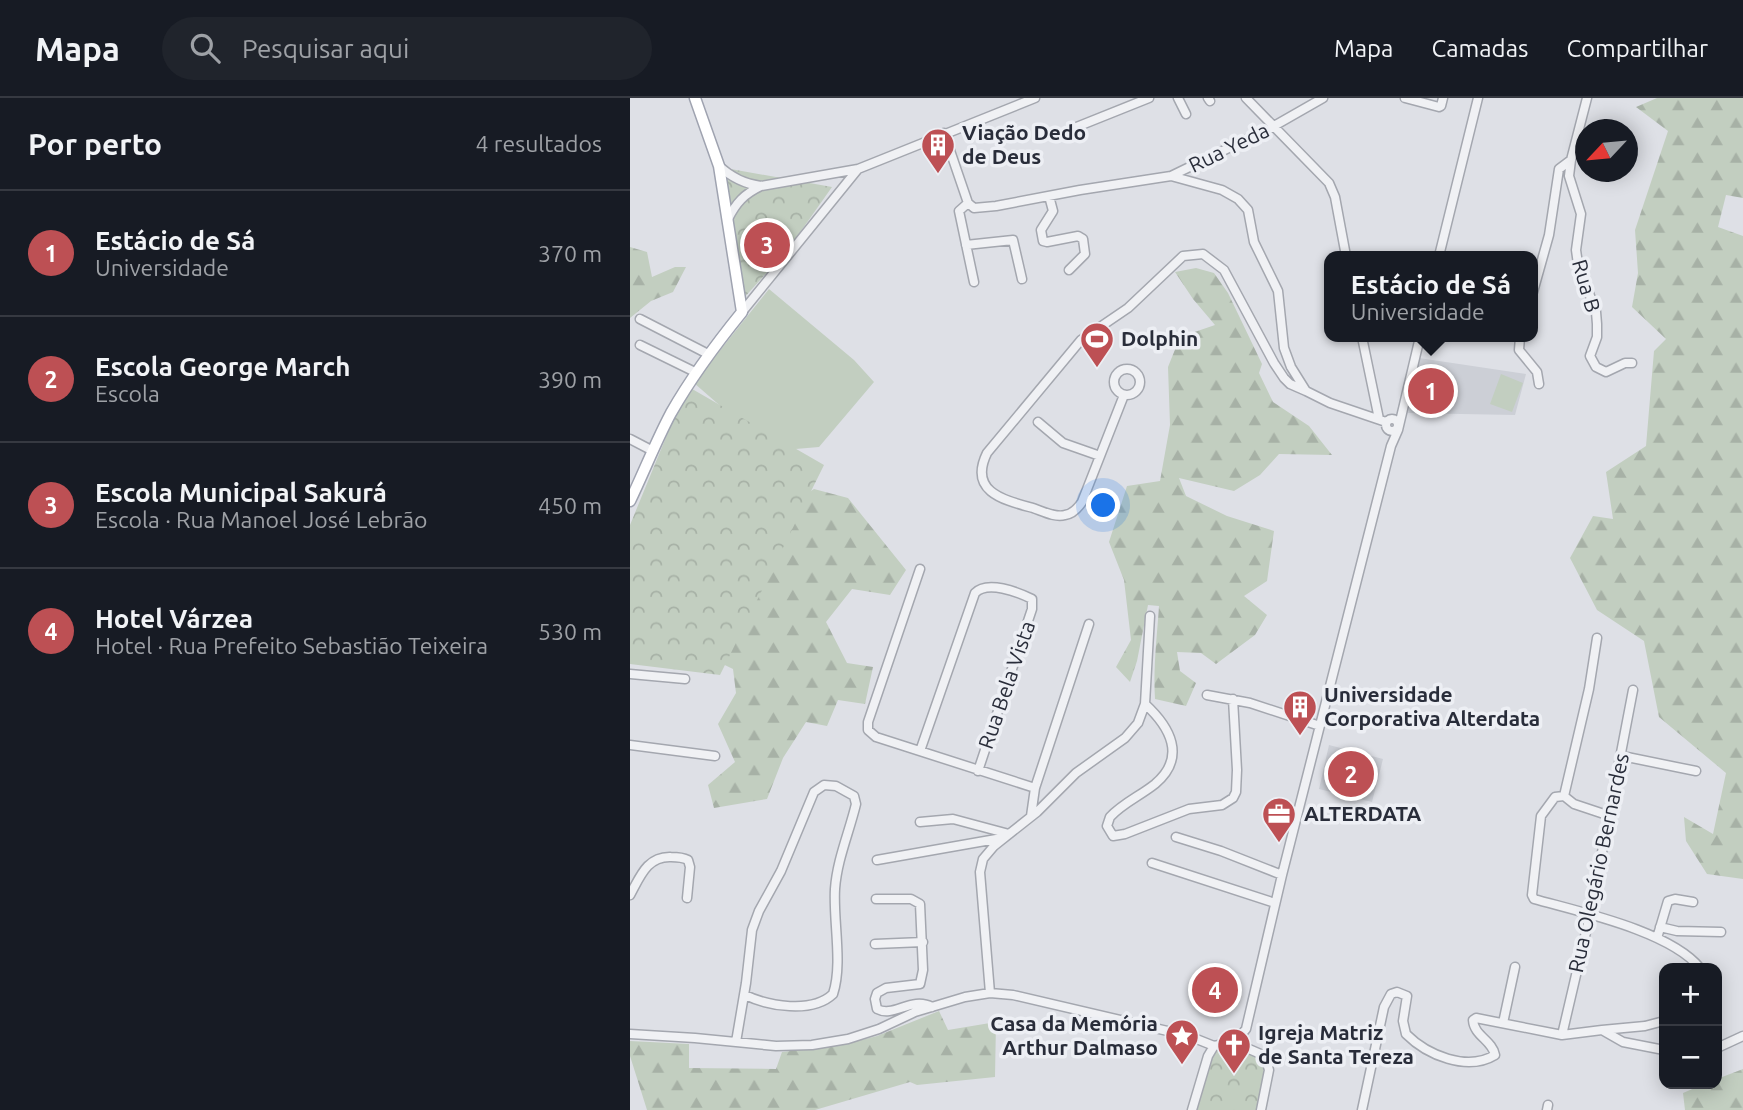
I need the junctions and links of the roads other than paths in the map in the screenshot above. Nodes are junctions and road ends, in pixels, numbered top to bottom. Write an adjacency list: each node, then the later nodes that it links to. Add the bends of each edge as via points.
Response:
1 (695, 98): 16 (main road)
2 (1035, 98): 14 (street)
3 (1149, 98): 13 (street)
4 (1178, 98): 11 (street)
5 (1246, 98): 12 (street)
6 (1323, 98): 12 (street, Rua Yeda)
7 (1405, 98): 8 (street, via 1438,107)
8 (1443, 98)
9 (1478, 98): 25 (street)
10 (1587, 98): 15 (street)
11 (1186, 114)
12 (1275, 126): 18 (street, Rua Yeda); 24 (street, via 1333,190)
13 (1069, 130)
14 (944, 133): 17 (street); 21 (street)
15 (1571, 160): 27 (street, via 1559,169); 37 (street, Rua B, via 1569,176 1581,219 1576,250 1597,324 1590,356 1596,367 1606,372)
16 (719, 166): 19 (street, via 735,178); 22 (main road)
17 (858, 169): 19 (street); 30 (street)
18 (1171, 176): 20 (street); 40 (street, via 1222,190 1248,210 1254,242 1278,290 1284,348)
19 (761, 186): 22 (street, via 740,200)
20 (1049, 196): 21 (street, via 983,208); 26 (street, via 1053,211 1041,230 1043,241 1083,239 1084,254)
21 (968, 203): 23 (street, via 959,211)
22 (728, 219): 30 (main road)
23 (966, 245): 28 (street, via 1013,240); 29 (street)
24 (1345, 251)
25 (1440, 251)
26 (1069, 271)
27 (1538, 272)
28 (1022, 279)
29 (974, 282)
30 (743, 312): 36 (main road)
31 (640, 319): 36 (street)
32 (1363, 342): 44 (street)
33 (1419, 342): 42 (street)
34 (1520, 342): 39 (street, via 1519,350 1537,372)
35 (640, 345): 38 (street)
36 (708, 354): 38 (main road)
37 (1632, 363)
38 (695, 372): 48 (main road)
39 (1539, 384)
40 (1306, 390): 44 (street); 49 (street, via 1290,384 1274,363 1224,270 1203,254 1183,256 1128,308 1073,349 987,453 982,474 999,499 1064,516 1082,502)
41 (1124, 395): 49 (street)
42 (1402, 408): 44 (street); 45 (street)
43 (1038, 422): 49 (street, via 1063,443)
44 (1386, 422): 45 (street, via 1393,431); 47 (street)
45 (1398, 427): 47 (street)
46 (630, 439): 48 (street)
47 (1391, 446): 62 (street)
48 (653, 451): 50 (main road)
49 (1100, 456)
50 (633, 486): 51 (main road)
51 (630, 501)
52 (920, 569): 64 (street, via 868,722 870,733)
53 (1150, 616): 61 (street)
54 (1089, 624): 69 (street)
55 (1597, 638): 70 (street)
56 (630, 674): 57 (street)
57 (685, 679)
58 (1633, 690): 66 (street, Rua Olegário Bernardes)
59 (1207, 695): 60 (street)
60 (1233, 699): 61 (street, via 1237,770 1233,798 1113,836 1107,826 1110,817 1157,783 1171,760 1168,731); 62 (street)
61 (1145, 704): 71 (street, via 1132,732 1076,773)
62 (1320, 726): 78 (street)
63 (630, 745): 65 (street)
64 (920, 751): 67 (street); 67 (street, Rua Bela Vista, via 972,599 981,587 990,586 1032,599)
65 (715, 756)
66 (1622, 756): 68 (street); 72 (street, Rua Olegário Bernardes)
67 (978, 771): 69 (street)
68 (1696, 771)
69 (1035, 788): 71 (street)
70 (1564, 796): 72 (street); 84 (street, via 1555,797 1541,816 1531,889 1534,900)
71 (1031, 816): 74 (street)
72 (1610, 816): 84 (street, Rua Olegário Bernardes)
73 (920, 822): 74 (street, via 958,820)
74 (1007, 835): 76 (street); 92 (street, via 981,864)
75 (1175, 837): 78 (street)
76 (877, 860)
77 (1152, 863): 83 (street)
78 (1282, 875): 83 (street)
79 (630, 895): 80 (street, via 654,859 683,857 690,867)
80 (687, 898)
81 (876, 899): 88 (street, via 911,899 920,904)
82 (1693, 901): 85 (street, via 1670,900)
83 (1275, 903): 97 (street)
84 (1590, 915): 87 (street); 100 (street, Rua Olegário Bernardes)
85 (1660, 927): 86 (street); 87 (street)
86 (1721, 932)
87 (1657, 938): 90 (street)
88 (923, 942): 89 (street); 94 (street, via 920,984 886,988 874,999 880,1011 920,1002)
89 (875, 944)
90 (1694, 963)
91 (1516, 967): 96 (street)
92 (990, 993): 94 (street); 104 (street, via 1189,1036)
93 (745, 995): 93 (street, via 755,920 781,871 810,798 819,787 829,785 850,793 856,800 835,888 835,989 826,999 791,1006 767,1004); 102 (street)
94 (927, 1008): 102 (street, via 838,1042 794,1047)
95 (1659, 1022): 98 (street)
96 (1503, 1023): 100 (street); 110 (street, via 1473,1020 1474,1028 1494,1049 1491,1058 1463,1063 1448,1059 1406,1034 1408,1002 1405,994 1394,992 1386,1001)
97 (1246, 1028): 103 (street); 106 (street)
98 (1602, 1030): 100 (street); 107 (street, via 1623,1042)
99 (630, 1034): 102 (street)
100 (1562, 1035)
101 (1743, 1036): 105 (street)
102 (736, 1042)
103 (1232, 1045): 104 (street); 106 (street)
104 (1214, 1046): 108 (street)
105 (1722, 1046)
106 (1250, 1049): 109 (street, via 1265,1056 1269,1065)
107 (1659, 1049)
108 (1192, 1110)
109 (1261, 1110)
110 (1362, 1110)

